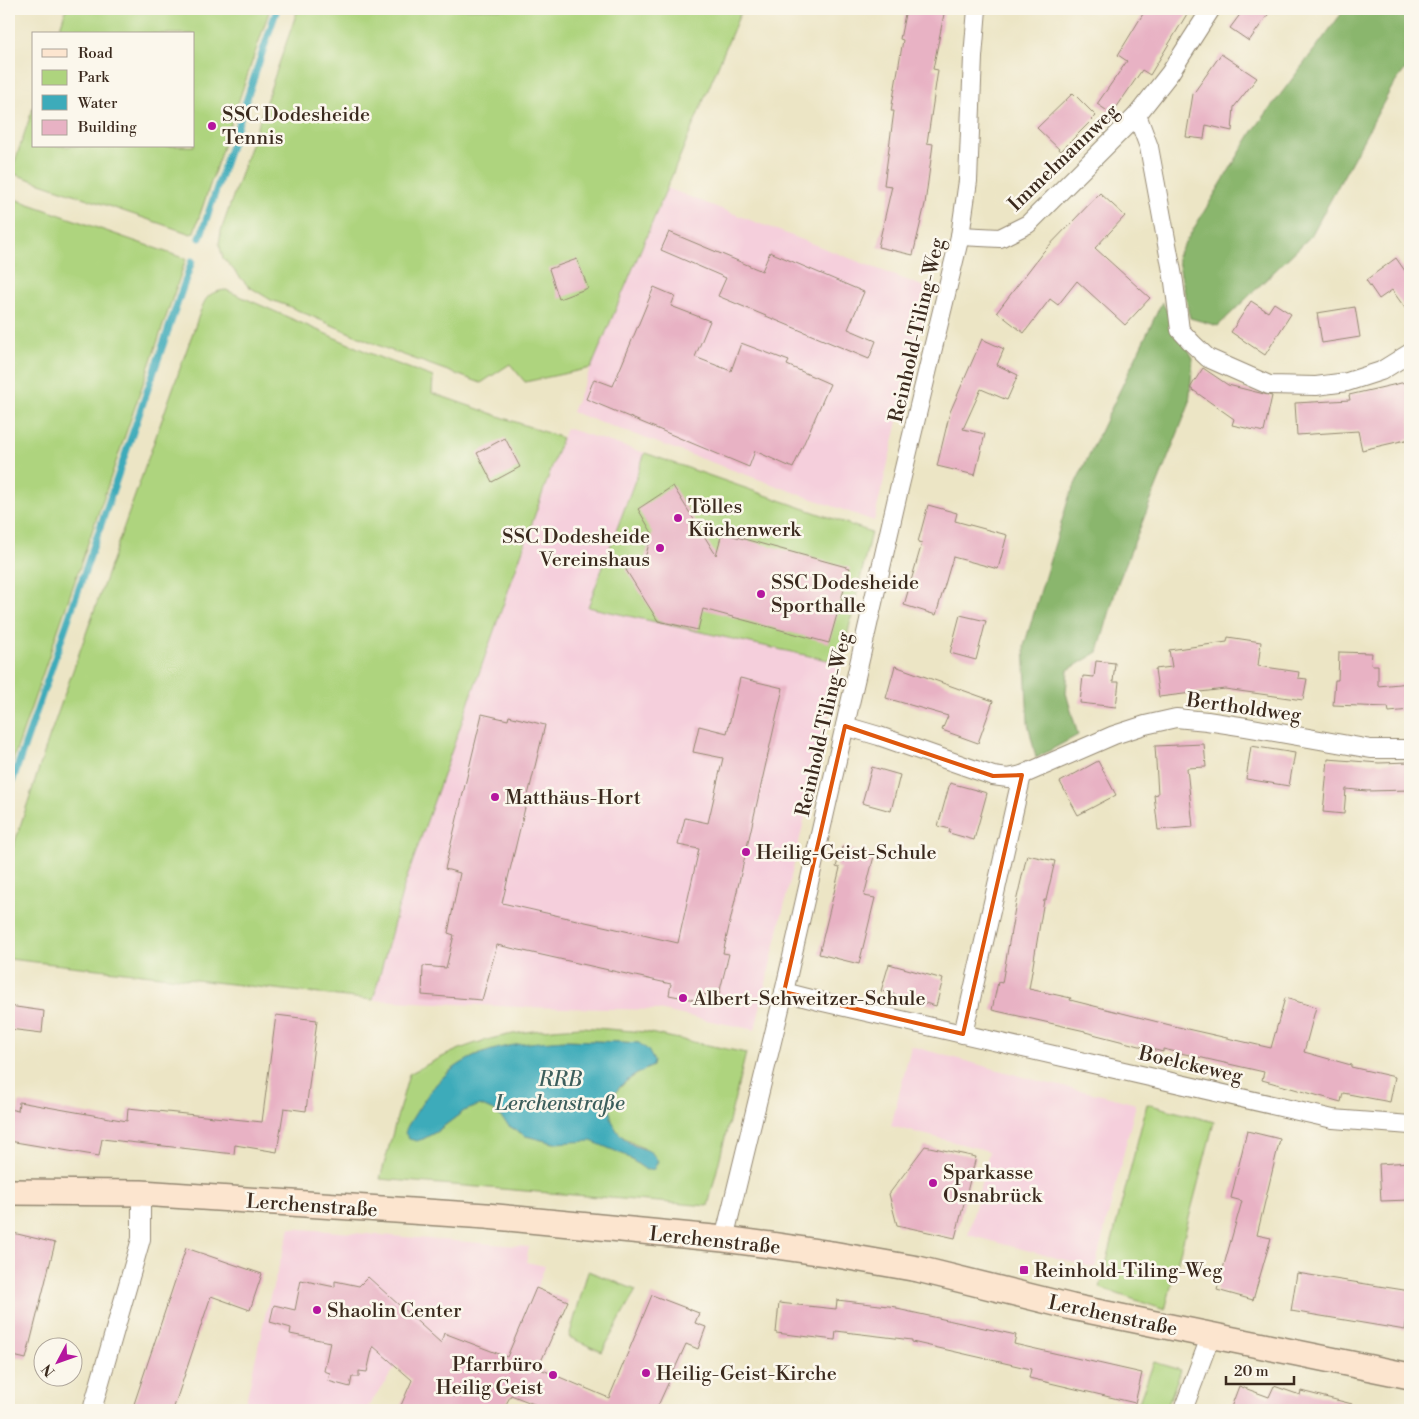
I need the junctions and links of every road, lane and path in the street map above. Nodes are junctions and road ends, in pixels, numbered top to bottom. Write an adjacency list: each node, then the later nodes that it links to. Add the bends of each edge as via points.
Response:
1 (977, 9): 4 (street, Reinhold-Tiling-Weg, via 968,181)
2 (1212, 9): 3 (street, Immelmannweg, via 1170,73)
3 (1137, 115): 4 (street, Immelmannweg, via 1028,224 1000,238); 5 (street, Immelmannweg, via 1148,147 1180,330 1208,358 1269,384 1316,386 1348,382 1381,371)
4 (960, 236): 6 (street, Reinhold-Tiling-Weg)
5 (1410, 353)
6 (845, 726): 8 (street, Bertholdweg, via 993,776 1008,778); 9 (street, Reinhold-Tiling-Weg)
7 (1410, 749): 8 (street, Bertholdweg, via 1372,748 1176,718 1114,735)
8 (1022, 774): 10 (street)
9 (784, 992): 10 (street, Boelckeweg); 14 (street, Reinhold-Tiling-Weg)
10 (963, 1034): 11 (street, Boelckeweg, via 1333,1119)
11 (1410, 1125)
12 (9, 1192): 13 (street, Lerchenstraße)
13 (142, 1193): 14 (street, Lerchenstraße, via 486,1216); 17 (street, via 141,1239)
14 (724, 1239): 15 (street, Lerchenstraße, via 918,1269 1072,1307)
15 (1211, 1336): 16 (street, Lerchenstraße); 18 (street)
16 (1410, 1376)
17 (92, 1410)
18 (1183, 1410)

